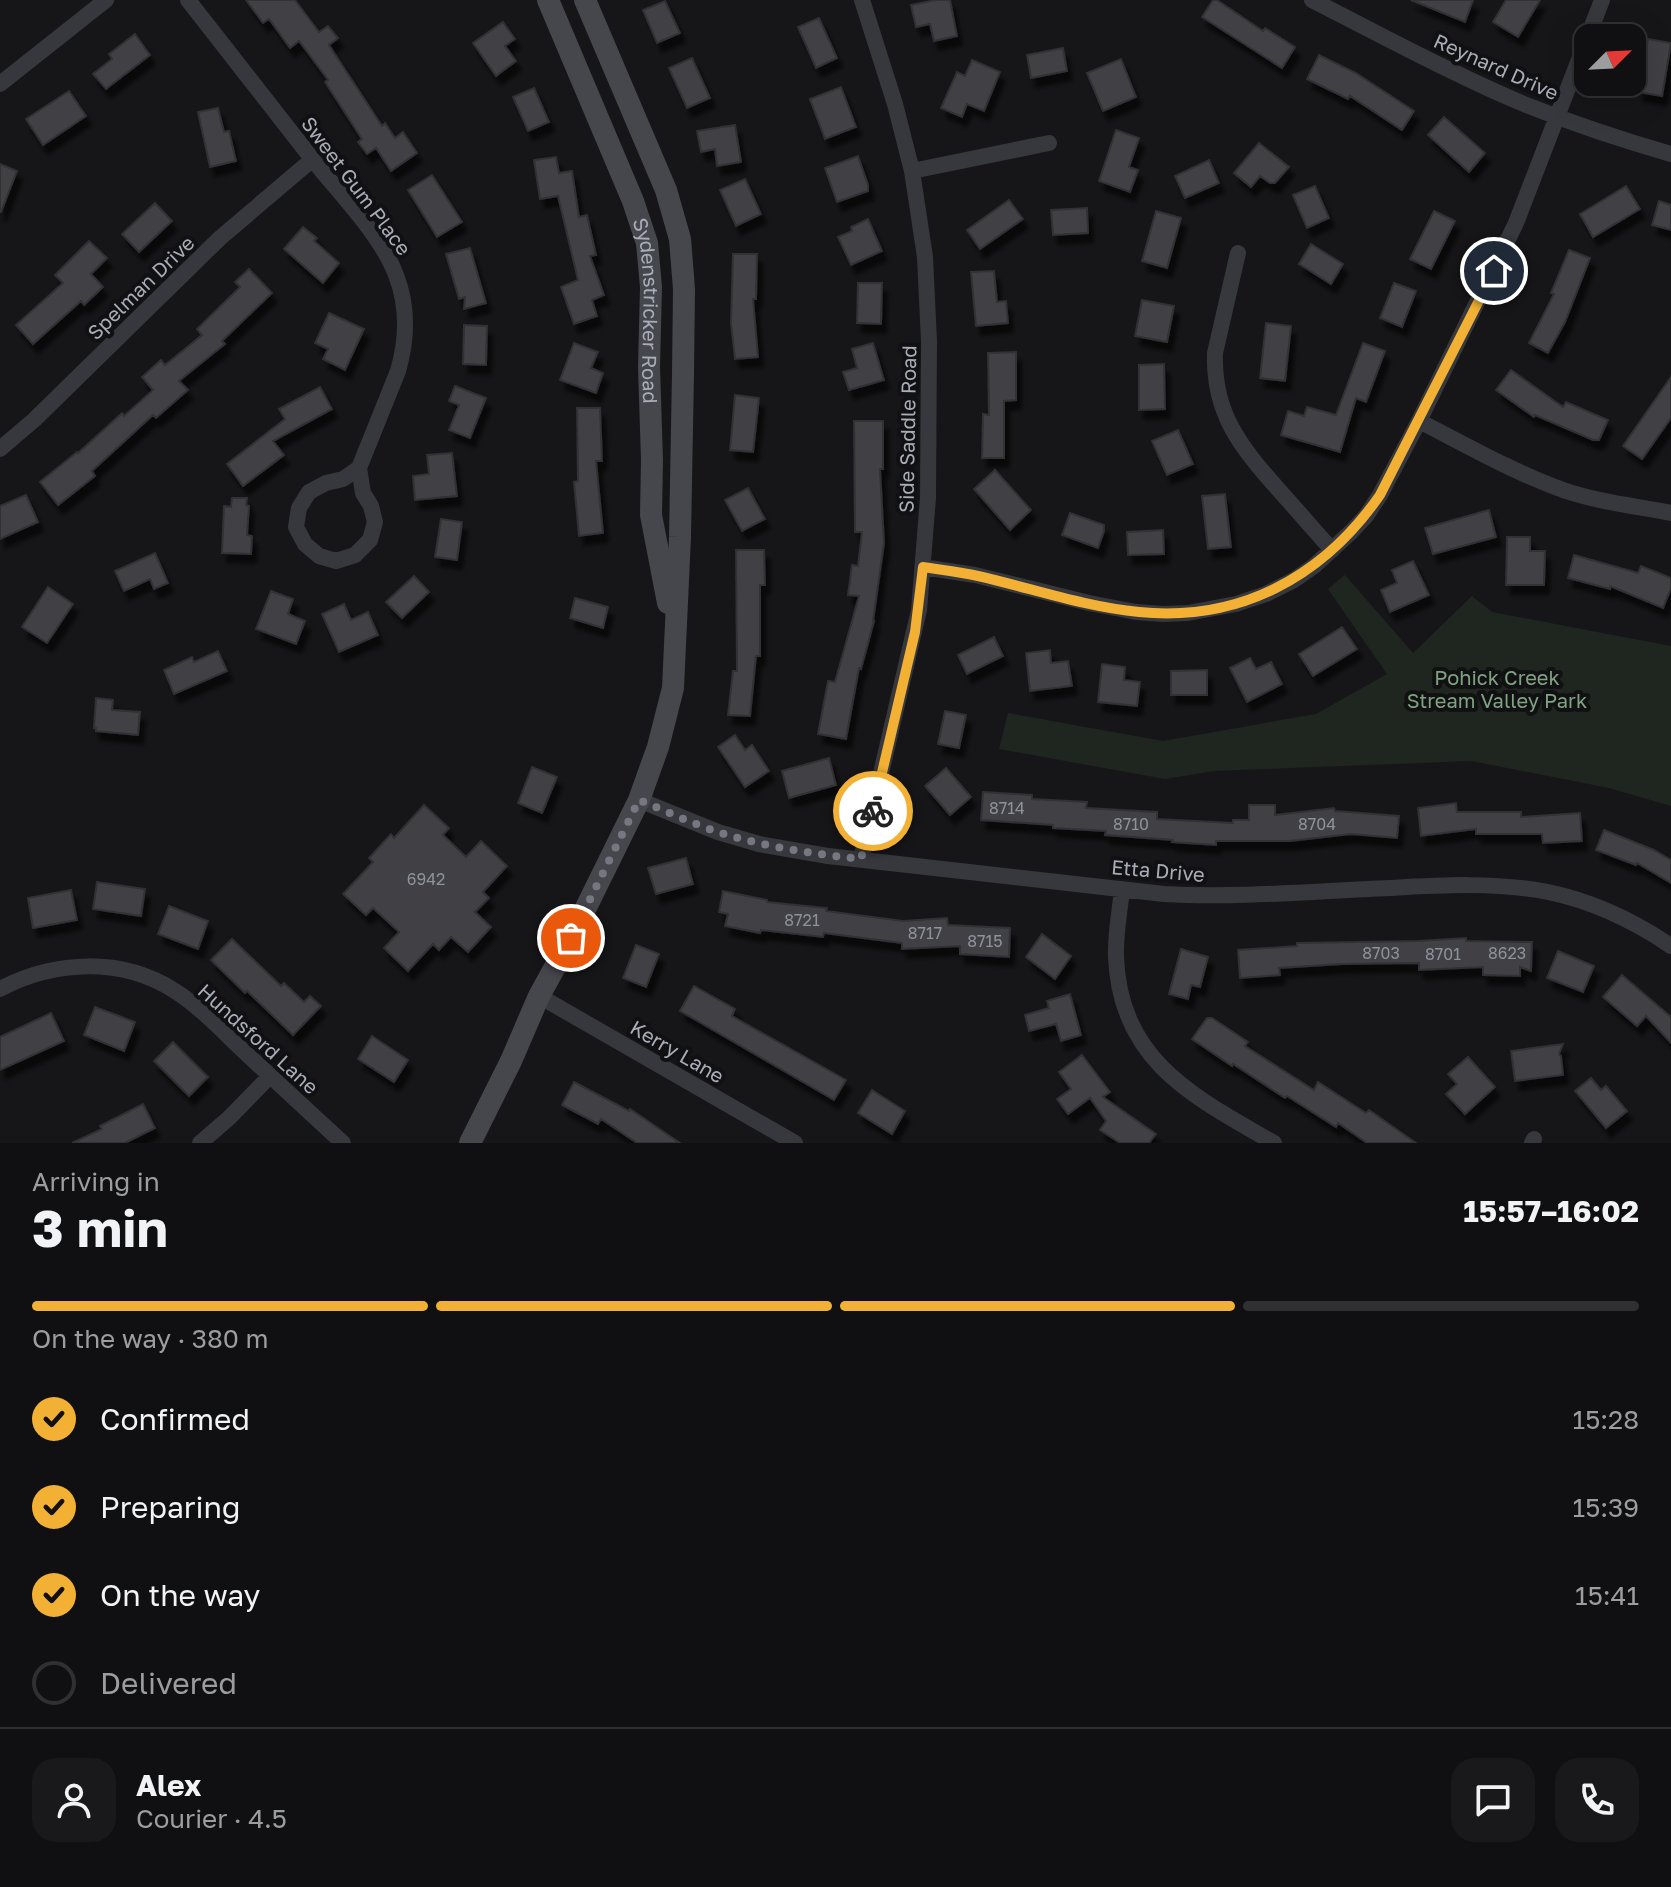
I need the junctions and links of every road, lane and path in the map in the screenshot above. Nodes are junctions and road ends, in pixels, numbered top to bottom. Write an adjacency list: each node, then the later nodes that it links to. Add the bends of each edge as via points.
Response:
1 (106, 0): 8 (street)
2 (188, 0): 12 (street, Sweet Gum Place)
3 (548, 0): 21 (main road, Sydenstricker Road, via 647,243 651,515)
4 (585, 0): 21 (main road, Sydenstricker Road, via 666,190 680,239 684,345)
5 (862, 0): 13 (street, Side Saddle Road)
6 (1312, 0): 9 (street, Reynard Drive)
7 (1602, 0): 9 (street)
8 (0, 84)
9 (1558, 116): 11 (street, Reynard Drive); 15 (street, via 1516,223)
10 (1049, 143): 13 (street)
11 (1671, 154)
12 (313, 159): 16 (street, Spelman Drive, via 220,238); 17 (street, Sweet Gum Place, via 383,249 397,276 404,310 398,371)
13 (912, 171): 20 (street, Side Saddle Road, via 925,257 929,341)
14 (1238, 253): 19 (street, via 1215,353 1222,405 1244,448)
15 (1419, 421): 18 (street, via 1565,491); 19 (street, via 1366,516)
16 (0, 449)
17 (359, 468): 17 (street, via 375,522 370,540 355,555 336,561 319,556 296,527 299,508 309,492)
18 (1671, 513)
19 (1332, 550): 20 (street, via 1266,594 1188,613 1136,612)
20 (923, 567): 23 (street, Side Saddle Road, via 915,632)
21 (674, 640): 22 (main road, Sydenstricker Road, via 673,688)
22 (639, 800): 23 (street, Etta Drive, via 759,844); 27 (main road, Sydenstricker Road)
23 (861, 859): 24 (street, Etta Drive)
24 (1122, 889): 25 (street, Etta Drive, via 1207,896 1463,884 1524,888 1602,909); 29 (street, via 1117,972 1126,1012 1141,1041 1183,1088)
25 (1671, 946)
26 (0, 989): 28 (street, Hundsford Lane, via 58,968 86,966 146,976 193,1005)
27 (539, 996): 32 (main road, Sydenstricker Road); 33 (street, Kerry Lane)
28 (270, 1076): 30 (street); 31 (street, Hundsford Lane)
29 (1271, 1142)
30 (200, 1143)
31 (343, 1143)
32 (470, 1143)
33 (795, 1143)

